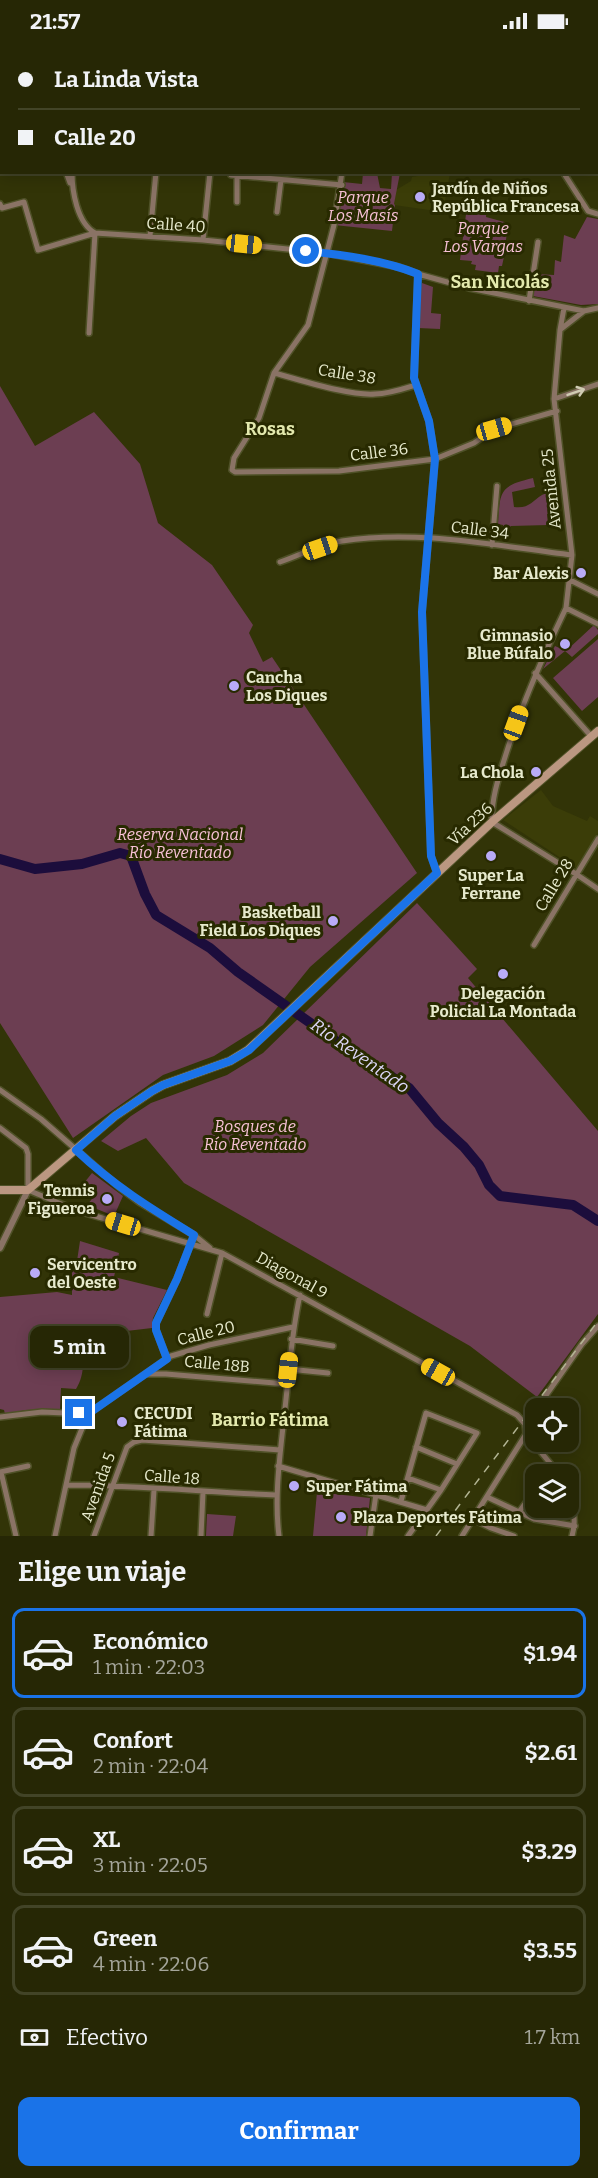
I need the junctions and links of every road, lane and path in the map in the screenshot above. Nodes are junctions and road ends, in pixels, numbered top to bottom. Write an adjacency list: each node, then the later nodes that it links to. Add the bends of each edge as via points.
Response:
1 (67, 174): 9 (street)
2 (72, 174): 9 (street)
3 (156, 174): 15 (street)
4 (210, 174): 16 (street)
5 (342, 174): 8 (street)
6 (564, 174): 13 (street, via 588,211)
7 (281, 180): 8 (street); 10 (street, via 234,176); 12 (street)
8 (342, 185): 18 (street)
9 (72, 190): 14 (street, via 85,225)
10 (237, 202)
11 (0, 204): 14 (street, Calle 40, via 2,208 24,202 38,250)
12 (277, 212)
13 (598, 214)
14 (95, 232): 15 (street, Calle 40); 25 (street)
15 (150, 236): 16 (street, Calle 40)
16 (203, 240): 18 (street, Calle 40)
17 (538, 242): 20 (street)
18 (326, 253): 19 (street, Calle 40, via 389,264); 26 (street, via 308,325)
19 (418, 274): 20 (street, Calle 40); 28 (street)
20 (528, 301): 21 (street, Calle 40)
21 (564, 308): 23 (street, Calle 40); 24 (street, Avenida 25)
22 (597, 309): 23 (street, Calle 40)
23 (584, 311): 24 (street)
24 (560, 330): 29 (street, Avenida 25)
25 (89, 333)
26 (274, 373): 28 (street, Calle 38, via 374,394); 31 (street, Calle 36, via 259,418 234,458 235,472 339,471)
27 (598, 384): 29 (street, one-way to 27)
28 (416, 385): 31 (street, via 429,421)
29 (554, 399): 30 (street, Avenida 25)
30 (557, 411): 31 (street, Calle 36, via 494,429 474,443); 35 (street, Avenida 25)
31 (435, 459): 33 (street)
32 (498, 486): 34 (street)
33 (429, 538): 34 (street, Calle 34); 36 (street, Calle 34, via 389,536 339,541); 46 (street, via 422,612 431,856)
34 (492, 545): 35 (street, Calle 34)
35 (572, 555): 37 (street, Avenida 25)
36 (280, 562)
37 (570, 580): 38 (street); 39 (street, Avenida 25)
38 (598, 594)
39 (566, 608): 40 (street); 41 (street, Avenida 25)
40 (598, 624)
41 (535, 673): 43 (street); 44 (street, Avenida 25, via 497,782)
42 (598, 731): 43 (main road, Vía 236)
43 (591, 736): 44 (main road, Vía 236)
44 (492, 822): 46 (main road, Vía 236); 47 (street)
45 (598, 839): 47 (street, Calle 28)
46 (437, 873): 52 (main road, Vía 236, via 249,1050 152,1091)
47 (576, 874): 48 (street); 49 (street, Calle 28)
48 (598, 890)
49 (534, 945)
50 (0, 1090): 52 (street)
51 (0, 1128): 54 (street, via 26,1148)
52 (76, 1150): 54 (main road, Vía 236); 55 (street, via 139,1202)
53 (0, 1190): 54 (main road)
54 (28, 1190): 56 (street, Diagonal 9, via 78,1211); 57 (street)
55 (194, 1235): 56 (street); 58 (street)
56 (191, 1245): 58 (street, Diagonal 9); 66 (street, via 156,1323)
57 (0, 1248)
58 (211, 1249): 59 (street, Diagonal 9)
59 (222, 1253): 60 (street, Diagonal 9); 61 (street)
60 (300, 1295): 63 (street); 74 (street, Diagonal 9, via 517,1415)
61 (207, 1314)
62 (598, 1326): 71 (street)
63 (293, 1327): 64 (street); 66 (street, Calle 20, via 190,1349)
64 (291, 1338): 65 (street); 67 (street)
65 (333, 1346)
66 (167, 1359): 69 (street, Calle 20)
67 (288, 1370): 68 (street); 70 (street)
68 (328, 1373)
69 (143, 1374): 70 (street, Calle 18B); 72 (street, Calle 20)
70 (288, 1384): 77 (street)
71 (544, 1398)
72 (88, 1414): 73 (street, via 42,1412); 85 (street, via 74,1448)
73 (0, 1417)
74 (525, 1424)
75 (525, 1436): 92 (street)
76 (416, 1447): 79 (street); 79 (street, via 426,1413 477,1433); 84 (street)
77 (280, 1450): 82 (street); 86 (street, Avenida 5, via 142,1440 128,1447)
78 (541, 1452): 80 (street)
79 (457, 1464): 88 (street)
80 (551, 1464)
81 (28, 1466): 83 (street)
82 (278, 1466): 90 (street); 91 (street)
83 (1, 1472): 100 (street)
84 (408, 1478): 88 (street); 93 (street)
85 (66, 1485): 86 (street, Calle 18); 101 (street)
86 (112, 1485): 87 (street, Calle 18); 102 (street, Avenida 5)
87 (154, 1490): 89 (street, Calle 18); 103 (street)
88 (441, 1490): 95 (street)
89 (203, 1492): 91 (street, Calle 18); 104 (street)
90 (376, 1494): 93 (street); 106 (street)
91 (276, 1496): 105 (street)
92 (487, 1497): 96 (street); 98 (street)
93 (401, 1502): 95 (street)
94 (525, 1504): 96 (street)
95 (427, 1510): 107 (street)
96 (519, 1512): 99 (street, via 534,1519)
97 (573, 1518): 99 (street)
98 (473, 1519): 108 (street); 109 (street)
99 (574, 1526): 110 (street)
100 (16, 1536)
101 (54, 1536)
102 (94, 1536)
103 (151, 1536)
104 (201, 1536)
105 (279, 1536)
106 (370, 1536)
107 (408, 1536)
108 (462, 1536)
109 (514, 1536)
110 (572, 1536)

